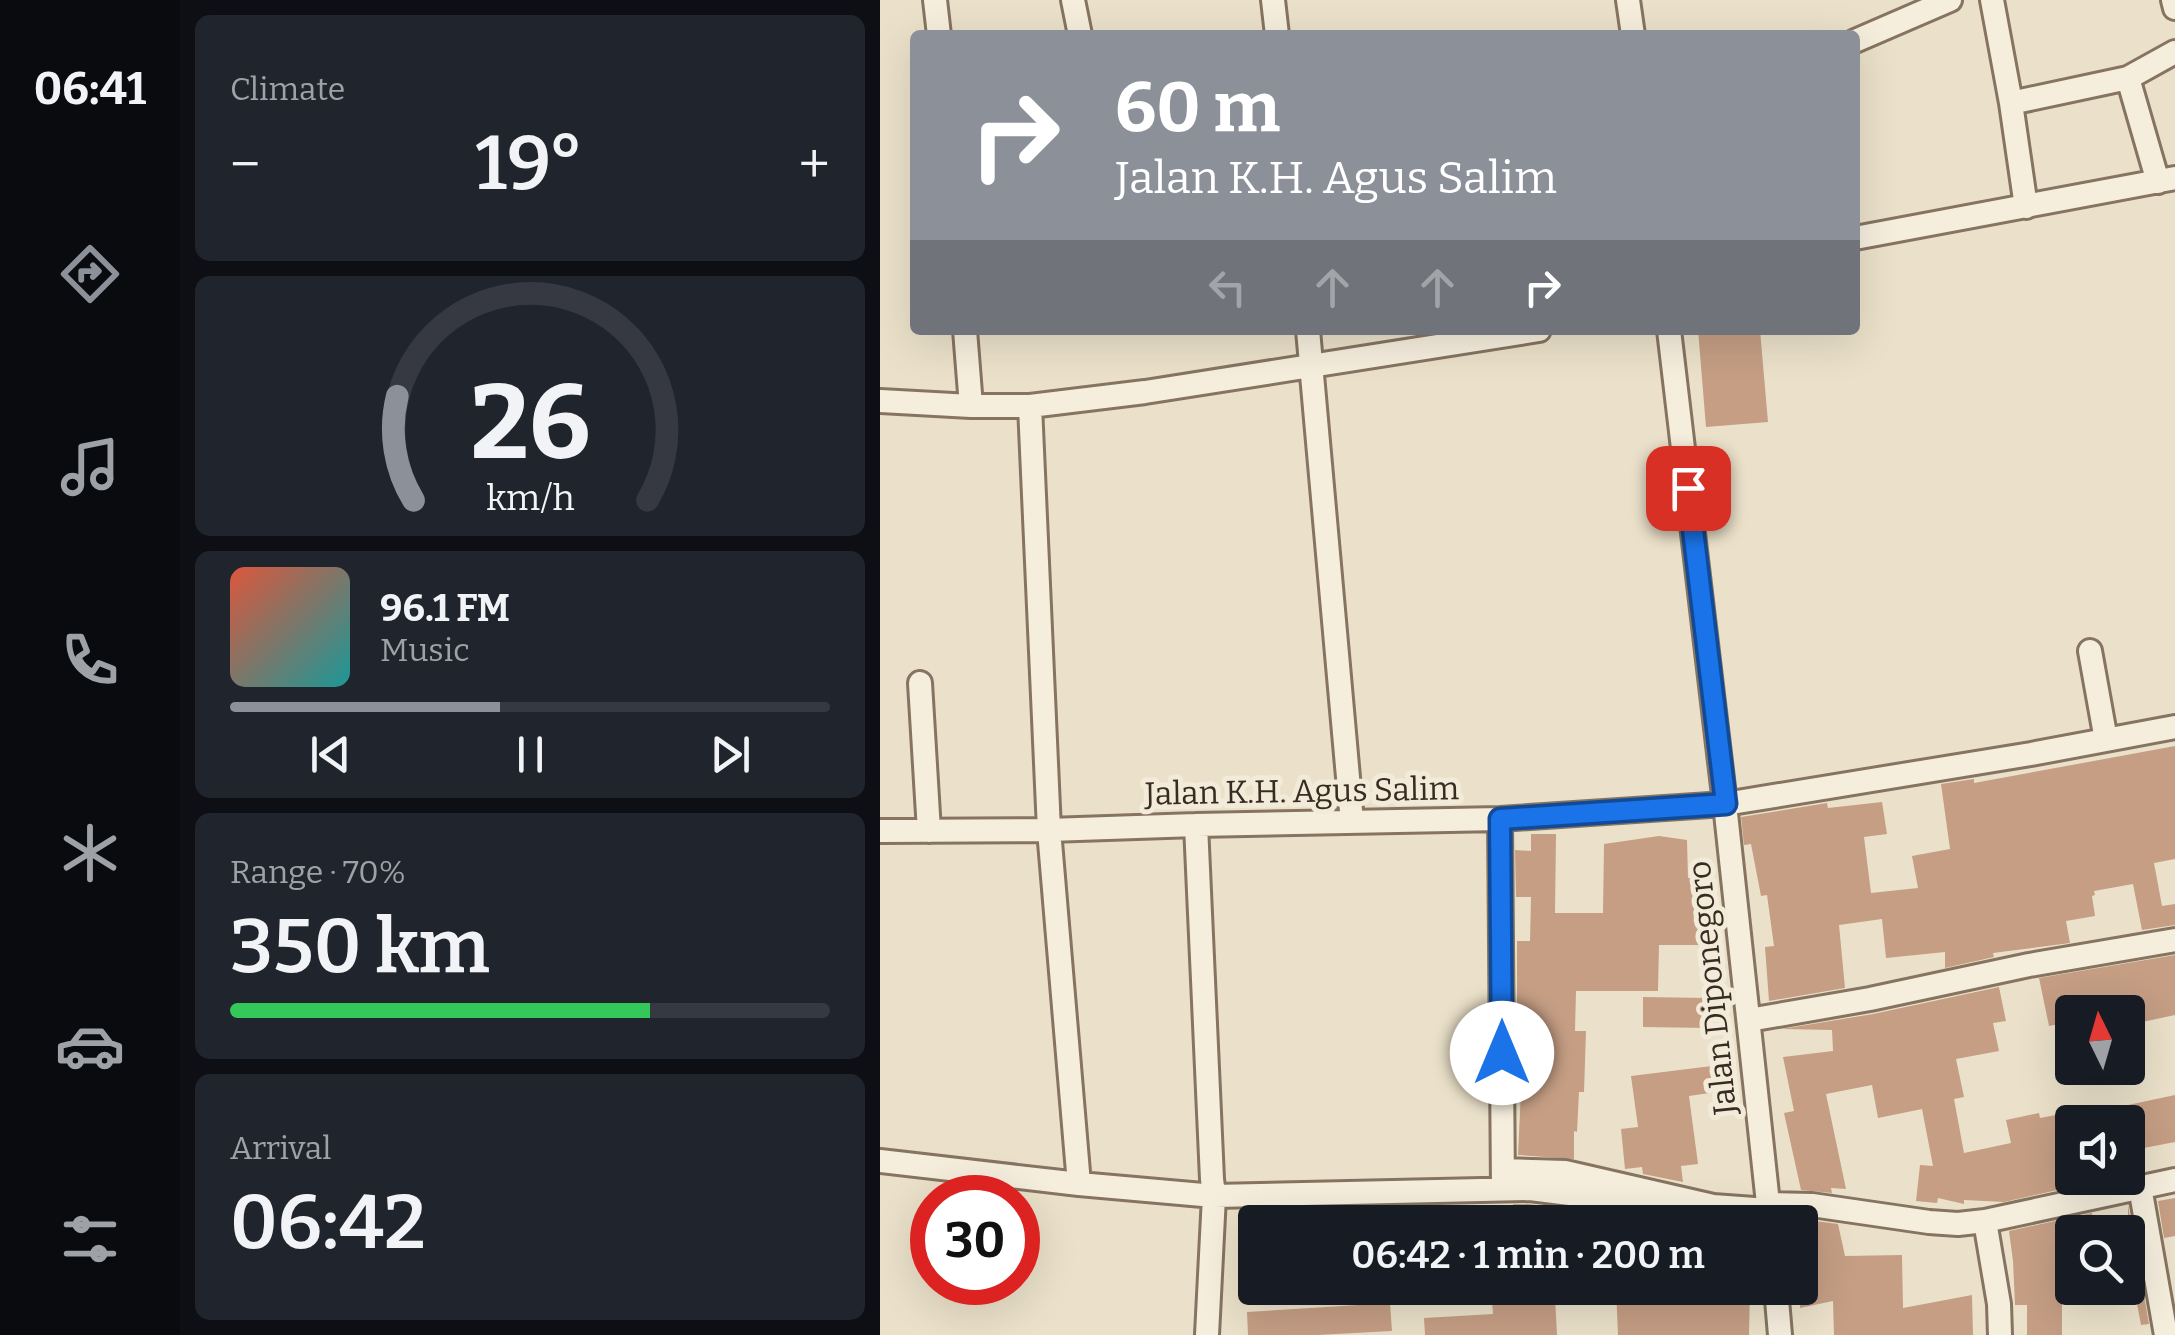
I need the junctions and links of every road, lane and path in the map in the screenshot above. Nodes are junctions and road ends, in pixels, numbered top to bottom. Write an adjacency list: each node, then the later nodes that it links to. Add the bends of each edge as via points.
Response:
1 (936, 0): 9 (street)
2 (1073, 0): 10 (street)
3 (1273, 0): 11 (street)
4 (1628, 0): 12 (street)
5 (1950, 0): 13 (street)
6 (1992, 0): 16 (street)
7 (2173, 0): 8 (street)
8 (2175, 8)
9 (938, 30)
10 (1079, 30)
11 (1276, 30)
12 (1632, 30)
13 (1860, 39)
14 (2175, 52): 15 (street)
15 (2128, 78): 16 (street); 17 (street)
16 (2010, 103): 18 (street)
17 (2166, 180): 18 (street)
18 (2026, 207): 19 (street)
19 (1860, 237)
20 (964, 335): 26 (street)
21 (1309, 335): 24 (street)
22 (1506, 335): 24 (street)
23 (1671, 335): 32 (street, Jalan Diponegoro)
24 (1312, 364): 27 (street); 34 (street)
25 (880, 402): 26 (street)
26 (971, 406): 27 (street)
27 (1030, 406): 37 (street)
28 (2090, 652): 31 (street)
29 (920, 682): 36 (street)
30 (2175, 727): 31 (street, Jalan K.H. Agus Salim)
31 (2106, 740): 32 (street, Jalan K.H. Agus Salim)
32 (1726, 804): 33 (street, Jalan K.H. Agus Salim); 40 (street, Jalan Diponegoro)
33 (1500, 819): 34 (street, Jalan K.H. Agus Salim); 42 (street)
34 (1352, 822): 35 (street, Jalan K.H. Agus Salim)
35 (1196, 824): 37 (street, Jalan K.H. Agus Salim); 46 (street)
36 (928, 830): 37 (street, Jalan K.H. Agus Salim); 38 (street, Jalan K.H. Agus Salim)
37 (1049, 830): 44 (street)
38 (880, 831)
39 (2175, 940): 40 (street)
40 (1749, 1020): 51 (street, Jalan Diponegoro)
41 (880, 1161): 44 (street)
42 (1503, 1179): 46 (street); 49 (street); 50 (street, via 1564,1172)
43 (2175, 1180): 45 (street)
44 (1079, 1184): 46 (street)
45 (2145, 1186)
46 (1213, 1189): 55 (street)
47 (2104, 1195): 53 (street)
48 (2141, 1195): 58 (street)
49 (1629, 1205)
50 (1709, 1205)
51 (1767, 1205)
52 (1818, 1207): 53 (street, via 1928,1222)
53 (1985, 1221): 57 (street)
54 (1777, 1305): 56 (street)
55 (1207, 1335)
56 (1780, 1335)
57 (2000, 1335)
58 (2166, 1335)

